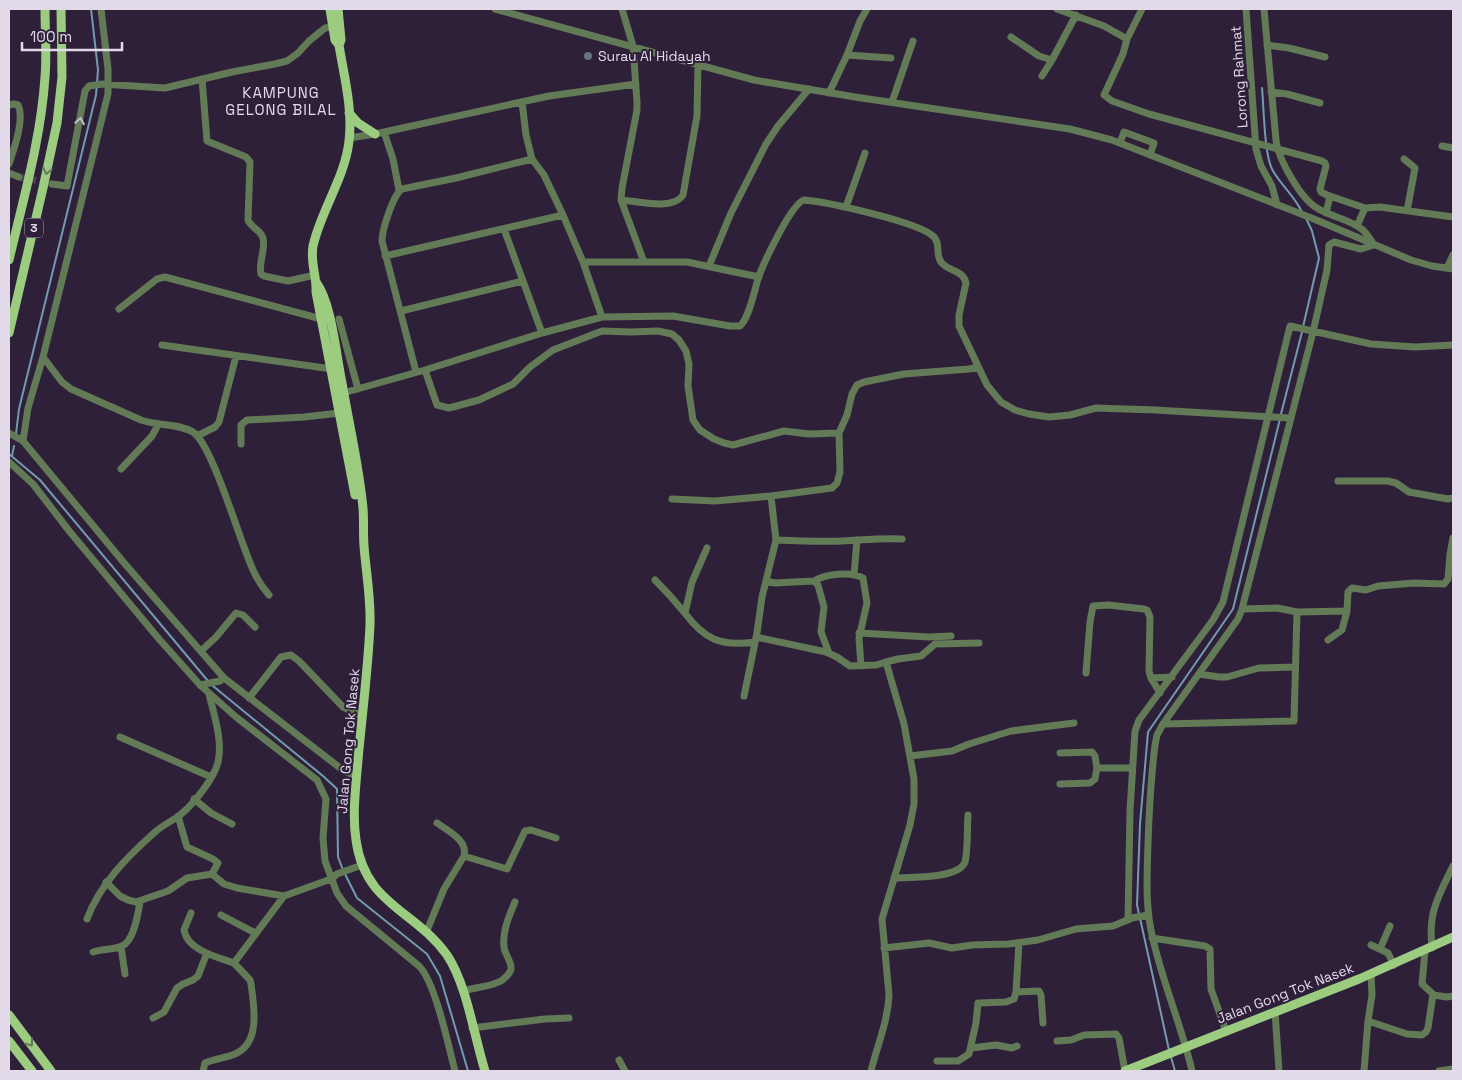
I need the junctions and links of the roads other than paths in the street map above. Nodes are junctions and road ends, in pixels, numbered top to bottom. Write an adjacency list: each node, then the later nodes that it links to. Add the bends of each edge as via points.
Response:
1 (45, 9): 69 (main road, 3, via 46,62 40,119)
2 (61, 9): 82 (main road, 3, one-way to 82, via 62,60 57,123)
3 (100, 9): 30 (street, via 108,69)
4 (330, 9): 15 (main road, Jalan Gong Tok Nasek)
5 (495, 9): 13 (street)
6 (866, 9): 22 (street)
7 (1056, 9): 14 (street)
8 (1142, 9): 17 (street)
9 (1246, 9): 42 (street, Lorong Rahmat)
10 (1264, 9): 20 (street)
11 (624, 10): 21 (street)
12 (339, 11): 19 (main road, Jalan Gong Tok Nasek)
13 (521, 12): 21 (street)
14 (1076, 15): 17 (street); 25 (street)
15 (332, 27): 19 (main road, Jalan Gong Tok Nasek); 28 (street, via 325,28 298,54 286,60)
16 (1011, 37): 25 (street, via 1039,56)
17 (1127, 39): 42 (street, via 1104,95 1149,114)
18 (913, 42): 35 (street)
19 (339, 45): 38 (main road, Jalan Gong Tok Nasek)
20 (1267, 45): 23 (street); 32 (street)
21 (633, 46): 26 (street); 29 (street)
22 (847, 55): 24 (street); 33 (street)
23 (1325, 57)
24 (891, 58)
25 (1052, 60): 27 (street)
26 (698, 64): 31 (street, via 754,80); 56 (street, via 697,116 683,195 667,204)
27 (1042, 76)
28 (202, 79): 30 (street, via 165,88); 75 (street, via 207,141 250,162 248,220 263,239 261,274 288,281)
29 (636, 84): 34 (street); 56 (street, via 637,110)
30 (105, 85): 53 (street, one-way to 30, via 67,186 86,88); 87 (street, via 101,125)
31 (809, 89): 33 (street); 72 (street, via 766,144 731,213)
32 (1271, 92): 36 (street); 45 (street)
33 (829, 93): 35 (street)
34 (522, 102): 39 (street); 48 (street)
35 (892, 102): 41 (street, via 1075,130)
36 (1320, 103)
37 (9, 105): 50 (street, via 18,105 20,112 17,139)
38 (349, 113): 39 (main road, via 358,124); 40 (main road, Jalan Gong Tok Nasek)
39 (380, 133): 40 (street); 54 (street, via 393,159)
40 (349, 138): 75 (main road, Jalan Gong Tok Nasek, via 340,174 314,244 312,257)
41 (1120, 143): 47 (street); 47 (street, via 1124,132 1154,143)
42 (1257, 144): 45 (street); 57 (street, Lorong Rahmat, via 1261,166 1272,186)
43 (1442, 146): 44 (street)
44 (1453, 148)
45 (1276, 150): 55 (street, via 1324,162 1326,166 1320,189); 61 (street, via 1304,197)
46 (865, 153): 58 (street)
47 (1150, 156): 57 (street)
48 (532, 159): 54 (street); 62 (street, via 544,175)
49 (1404, 159): 60 (street, via 1415,168)
50 (9, 164)
51 (9, 174): 52 (street)
52 (19, 177)
53 (52, 184)
54 (399, 190): 68 (street, via 382,234)
55 (1330, 196): 59 (street); 61 (street)
56 (621, 200): 71 (street)
57 (1277, 205): 66 (street)
58 (846, 207): 74 (street, via 801,201 791,212); 88 (street, via 919,227 935,237 939,260 965,279 958,321)
59 (1365, 208): 60 (street); 64 (street)
60 (1407, 211): 63 (street)
61 (1326, 213): 64 (street)
62 (563, 215): 65 (street); 70 (street)
63 (1453, 217)
64 (1357, 226): 66 (street)
65 (504, 229): 68 (street); 76 (street)
66 (1374, 245): 73 (street, via 1422,263); 81 (street, via 1361,249 1330,243)
67 (1453, 254): 73 (street)
68 (385, 256): 78 (street)
69 (9, 260)
70 (583, 262): 71 (street); 79 (street)
71 (644, 262): 72 (street, via 687,262)
72 (709, 266): 74 (street)
73 (1450, 269)
74 (759, 277): 79 (street, via 740,326 673,316)
75 (316, 278): 80 (main road, Jalan Gong Tok Nasek, via 323,290)
76 (523, 281): 78 (street); 83 (street)
77 (119, 309): 80 (street, via 157,279 165,277)
78 (401, 311): 91 (street)
79 (602, 317): 83 (street)
80 (330, 320): 89 (main road, Jalan Gong Tok Nasek); 93 (street); 94 (main road, Jalan Gong Tok Nasek)
81 (1313, 332): 84 (street, via 1350,341 1395,346); 96 (street, via 1290,326); 97 (street)
82 (9, 333)
83 (542, 333): 90 (street)
84 (1453, 344)
85 (162, 345): 86 (street)
86 (236, 356): 89 (street); 101 (street, via 219,422)
87 (43, 357): 98 (street, via 62,382 71,388); 102 (street, via 28,408)
88 (978, 367): 96 (street, via 1000,402 1039,416 1070,415 1096,408); 100 (street, via 919,372 864,382 854,389)
89 (332, 369): 92 (main road, Jalan Gong Tok Nasek)
90 (425, 370): 91 (street); 100 (street, via 437,405 449,408 474,402 513,384 543,356 606,330 668,332 686,351 693,420 698,428 714,439 733,444 784,431)
91 (416, 372): 93 (street)
92 (335, 385): 94 (main road); 95 (main road, Jalan Gong Tok Nasek)
93 (358, 389): 94 (street)
94 (344, 393): 95 (main road); 110 (main road, Jalan Gong Tok Nasek, via 364,510)
95 (339, 408): 103 (street, via 304,417 247,420 241,425); 110 (main road, Jalan Gong Tok Nasek)
96 (1267, 416): 97 (street); 138 (street, via 1225,596 1213,620)
97 (1290, 418): 121 (street)
98 (158, 425): 101 (street, via 183,428); 105 (street)
99 (9, 433): 102 (street)
100 (839, 433): 107 (street, via 840,472 834,486)
101 (197, 436): 120 (street, via 219,478 254,573)
102 (23, 441): 131 (street)
103 (241, 444)
104 (9, 462): 141 (street, via 33,484 159,639)
105 (121, 469)
106 (1338, 481): 108 (street, via 1388,481 1409,492)
107 (771, 496): 109 (street, via 715,501); 113 (street)
108 (1453, 498)
109 (672, 499)
110 (363, 522): 146 (main road, Jalan Gong Tok Nasek, via 370,608)
111 (1453, 538): 122 (street, via 1446,583 1420,582 1366,590 1352,588 1348,592)
112 (902, 539): 114 (street)
113 (776, 540): 114 (street); 118 (street)
114 (857, 540): 116 (street)
115 (707, 548): 124 (street, via 692,582)
116 (854, 575): 119 (street); 126 (street, via 863,578 866,597)
117 (655, 580): 124 (street)
118 (766, 581): 119 (street); 128 (street)
119 (814, 581): 132 (street, via 821,591 824,607 821,632)
120 (269, 595)
121 (1242, 609): 123 (street, via 1280,608); 137 (street)
122 (1347, 611): 123 (street); 129 (street, via 1342,630)
123 (1297, 612): 135 (street)
124 (684, 613): 128 (street, via 699,630 722,642 738,644)
125 (255, 627): 131 (street, via 243,615 236,613)
126 (860, 633): 127 (street); 134 (street)
127 (951, 636)
128 (755, 639): 132 (street); 144 (street)
129 (1328, 640)
130 (979, 643): 133 (street, via 935,644 921,656)
131 (200, 651): 140 (street)
132 (829, 653): 134 (street, via 847,665)
133 (886, 662): 134 (street); 151 (street)
134 (861, 666)
135 (1295, 667): 137 (street, via 1259,668 1219,677); 148 (street, via 1294,721)
136 (1086, 673): 139 (street, via 1092,608 1108,605 1148,612)
137 (1199, 674): 148 (street)
138 (1172, 677): 139 (street); 142 (street)
139 (1151, 678): 142 (street)
140 (222, 679): 141 (street); 145 (street)
141 (203, 685): 143 (street)
142 (1160, 692): 153 (street, via 1137,725)
143 (208, 694): 155 (street, via 220,747 218,763); 167 (street, via 317,780 326,799 324,851 327,868)
144 (744, 696)
145 (249, 698): 146 (street, via 281,657 291,655 343,707); 154 (street, via 344,771)
146 (362, 716): 154 (main road, Jalan Gong Tok Nasek)
147 (1074, 723): 151 (street, via 1011,731 952,751)
148 (1163, 724): 175 (street, via 1157,735 1153,764)
149 (120, 737): 155 (street)
150 (1060, 753): 152 (street, via 1092,752)
151 (910, 756): 168 (street, via 914,779 912,816)
152 (1097, 768): 153 (street); 156 (street, via 1095,779 1090,783)
153 (1132, 768): 177 (street)
154 (356, 776): 164 (main road, Jalan Gong Tok Nasek, via 355,836)
155 (211, 777): 157 (street)
156 (1060, 784)
157 (194, 799): 159 (street); 161 (street)
158 (968, 815): 168 (street, via 962,867 946,874)
159 (178, 816): 166 (street, via 187,847 218,863); 169 (street, via 154,833)
160 (437, 823): 163 (street, via 461,841 465,846)
161 (232, 824)
162 (556, 838): 163 (street, via 532,830 525,831 507,869)
163 (464, 856): 179 (street, via 444,889)
164 (362, 865): 167 (street); 179 (main road, Jalan Gong Tok Nasek, via 378,891)
165 (1453, 866): 188 (street, via 1433,911)
166 (212, 874): 170 (street, via 224,884 237,888); 171 (street, via 183,880 172,889)
167 (334, 876): 170 (street); 219 (street, via 340,898 346,906 422,970 428,979)
168 (894, 878): 186 (street, via 882,919)
169 (106, 882): 171 (street, via 128,900); 176 (street)
170 (284, 896): 180 (street)
171 (140, 902): 185 (street, via 132,933)
172 (515, 902): 195 (street, via 507,920 504,940 511,967 509,973 496,983)
173 (191, 914): 190 (street, via 184,933 196,947)
174 (221, 915): 180 (street)
175 (1147, 915): 177 (street); 182 (street)
176 (87, 919)
177 (1130, 919): 183 (street, via 1113,926 1076,929)
178 (1390, 926): 187 (street)
179 (426, 932): 195 (main road, Jalan Gong Tok Nasek, via 447,956)
180 (255, 933): 191 (street)
181 (1453, 937): 188 (main road, Jalan Gong Tok Nasek)
182 (1152, 938): 206 (street, via 1210,949 1211,989); 210 (street)
183 (1019, 943): 186 (street, via 952,948 929,942); 196 (street)
184 (1371, 945): 187 (street)
185 (121, 947): 189 (street); 193 (street)
186 (884, 948): 222 (street, via 889,1004)
187 (1380, 949): 192 (street, via 1388,953)
188 (1428, 949): 192 (main road, Jalan Gong Tok Nasek); 197 (street, via 1422,984)
189 (93, 952)
190 (208, 953): 191 (street); 201 (street, via 198,976 176,988 164,1012)
191 (234, 963): 218 (street, via 251,984 251,1036 243,1049 205,1063)
192 (1394, 965): 194 (main road, Jalan Gong Tok Nasek)
193 (125, 974)
194 (1371, 974): 199 (main road, Jalan Gong Tok Nasek); 203 (street)
195 (463, 991): 205 (main road, Jalan Gong Tok Nasek)
196 (1016, 992): 204 (street, via 1039,991); 211 (street, via 1011,1001 978,1003)
197 (1433, 995): 198 (street); 203 (street, via 1428,1028 1422,1035 1407,1034)
198 (1453, 996)
199 (1275, 1011): 206 (main road, Jalan Gong Tok Nasek); 225 (street)
200 (9, 1015): 217 (main road, one-way to 217)
201 (153, 1018)
202 (568, 1018): 205 (street)
203 (1368, 1021): 226 (street)
204 (1043, 1023)
205 (472, 1028): 220 (main road, Jalan Gong Tok Nasek)
206 (1226, 1031): 210 (main road, Jalan Gong Tok Nasek)
207 (9, 1041): 216 (main road)
208 (1057, 1041): 223 (street, via 1084,1035 1116,1034)
209 (1017, 1046): 211 (street)
210 (1185, 1047): 214 (main road, Jalan Gong Tok Nasek); 224 (street)
211 (972, 1048): 213 (street, via 958,1061)
212 (619, 1060): 221 (street)
213 (937, 1061)
214 (1140, 1068): 223 (main road, Jalan Gong Tok Nasek)
215 (1453, 1069): 227 (street)
216 (32, 1071)
217 (51, 1071)
218 (202, 1071)
219 (455, 1071)
220 (484, 1071)
221 (625, 1071)
222 (871, 1071)
223 (1125, 1071)
224 (1192, 1071)
225 (1279, 1071)
226 (1364, 1071)
227 (1439, 1071)

